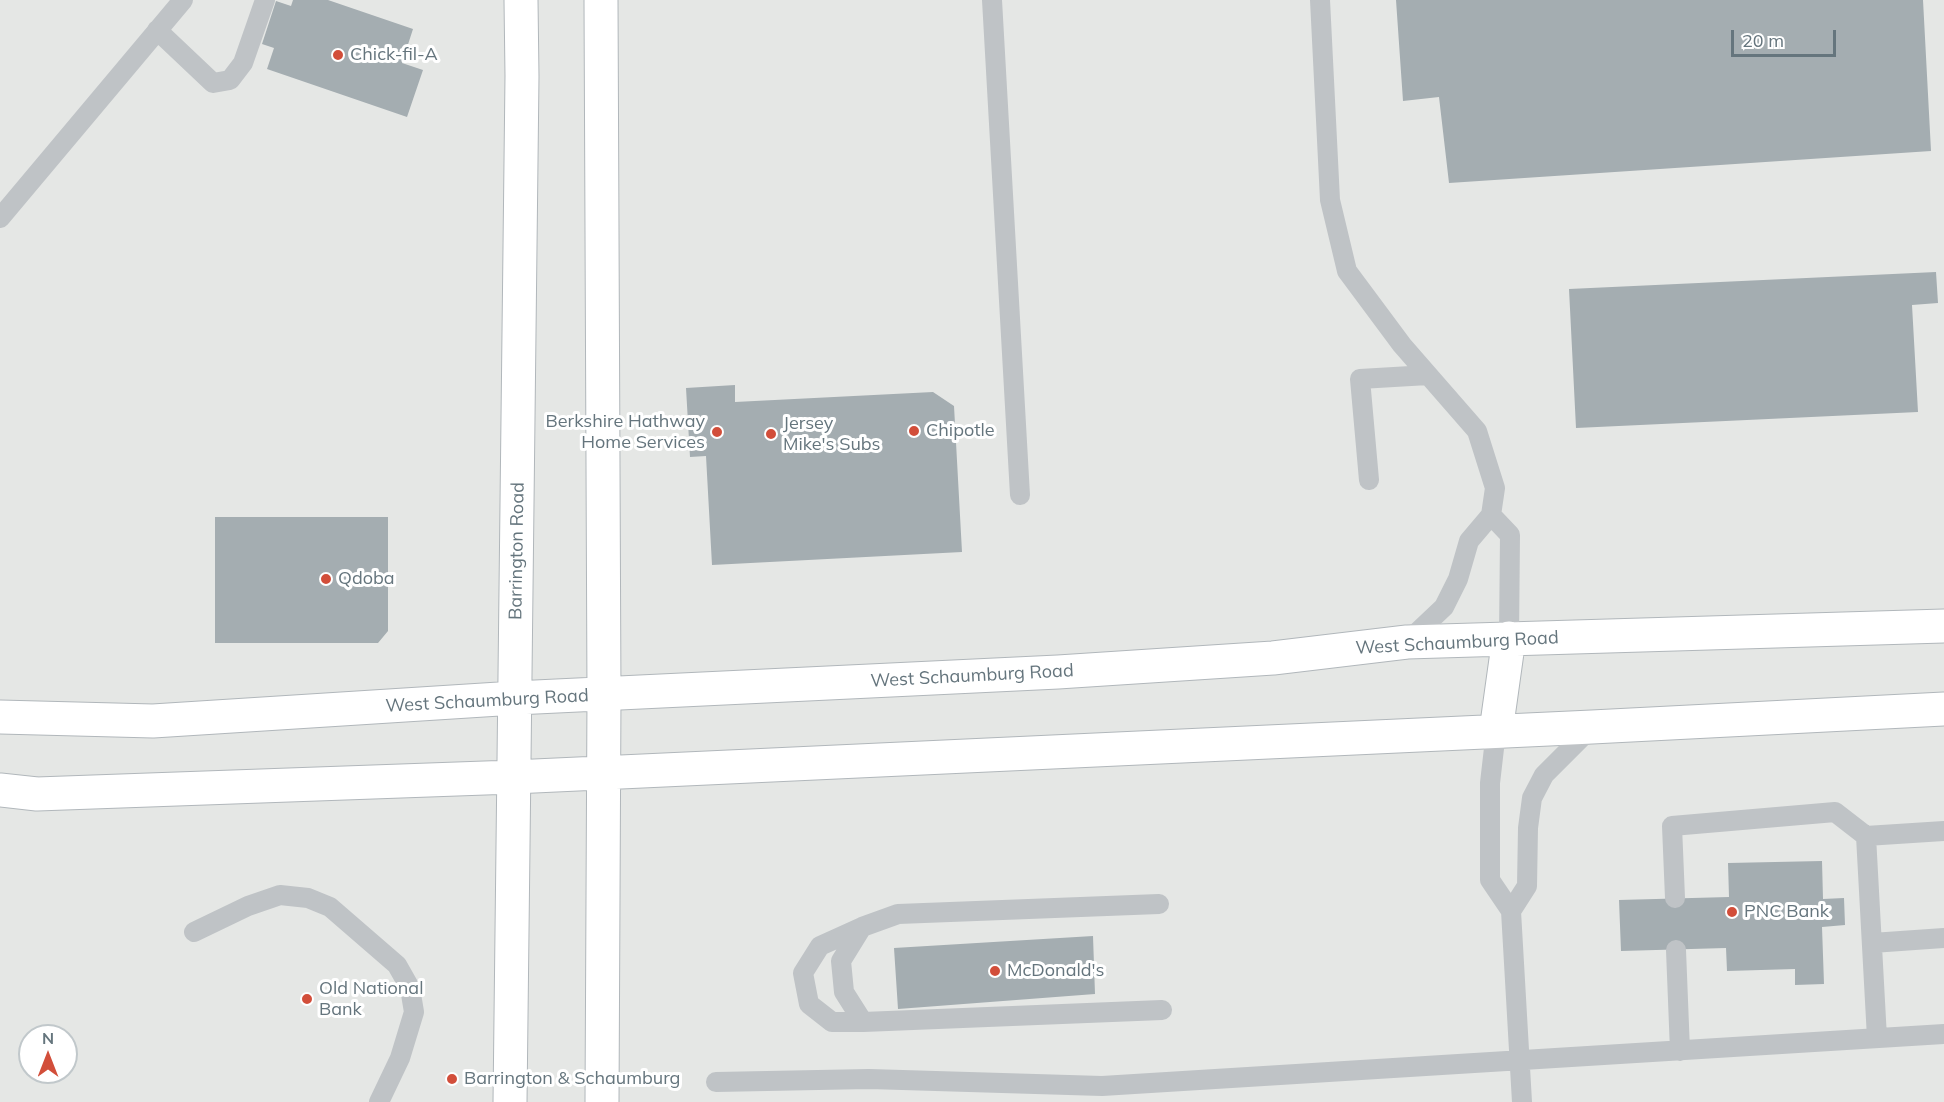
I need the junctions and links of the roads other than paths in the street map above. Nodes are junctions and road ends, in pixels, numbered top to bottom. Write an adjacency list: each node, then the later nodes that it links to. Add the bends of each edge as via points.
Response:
1 (183, 0): 7 (lane)
2 (265, 0): 7 (lane, via 243,63 230,80 213,83)
3 (520, 0): 17 (main road, Barrington Road)
4 (601, 0): 16 (main road)
5 (992, 0): 11 (lane)
6 (1320, 0): 9 (lane, via 1330,200 1347,271)
7 (157, 30): 8 (lane)
8 (0, 218)
9 (1428, 375): 10 (lane, via 1360,379); 12 (lane, via 1476,431 1495,488)
10 (1369, 480)
11 (1020, 495)
12 (1491, 515): 14 (lane, via 1510,535); 15 (lane, via 1469,541 1458,579 1444,607)
13 (1944, 626): 14 (main road, West Schaumburg Road)
14 (1509, 638): 15 (main road, West Schaumburg Road); 21 (main road)
15 (1407, 642): 16 (main road, West Schaumburg Road, via 1273,658)
16 (604, 695): 17 (main road, West Schaumburg Road); 22 (main road)
17 (515, 698): 19 (main road, West Schaumburg Road, via 153,721); 23 (main road, Barrington Road)
18 (1944, 709): 20 (main road)
19 (0, 717)
20 (1592, 727): 21 (main road); 29 (lane, via 1544,776 1532,798 1527,886)
21 (1496, 731): 22 (main road); 29 (lane, via 1490,880)
22 (604, 772): 23 (main road); 44 (main road)
23 (513, 777): 24 (main road, via 37,794); 43 (main road, Barrington Road)
24 (0, 790)
25 (1944, 831): 26 (lane)
26 (1866, 836): 27 (lane, via 1835,812 1672,826); 33 (lane)
27 (1675, 898)
28 (1160, 904): 30 (lane, via 898,914)
29 (1511, 911): 40 (lane)
30 (862, 927): 36 (lane, via 841,960 844,992); 36 (lane, via 820,946 803,973 809,1004 832,1022)
31 (194, 932): 42 (lane, via 248,906 280,896 308,898 330,907 397,965 410,988 414,1012 400,1058)
32 (1944, 938): 33 (lane)
33 (1872, 943): 38 (lane)
34 (1676, 950): 39 (lane)
35 (1162, 1010): 36 (lane)
36 (862, 1022)
37 (1944, 1034): 38 (lane)
38 (1877, 1038): 39 (lane)
39 (1680, 1051): 40 (lane)
40 (1519, 1061): 41 (lane, via 1102,1086 869,1079); 45 (lane)
41 (716, 1082)
42 (379, 1102)
43 (510, 1102)
44 (602, 1102)
45 (1522, 1102)

